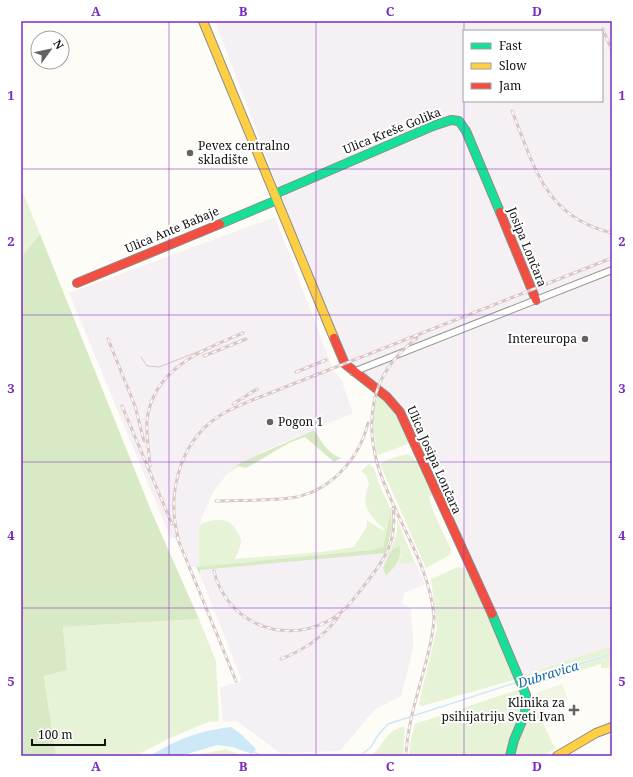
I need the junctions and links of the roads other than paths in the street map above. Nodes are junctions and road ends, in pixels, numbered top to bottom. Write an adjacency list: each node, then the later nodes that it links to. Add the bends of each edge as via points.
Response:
1 (203, 21): 2 (street)
2 (276, 197): 3 (street, Ulica Kreše Golika, via 370,152 452,120 459,121 466,131); 5 (street, Ulica Ante Babaje); 7 (street, via 337,347 345,364)
3 (496, 203): 6 (street, Josipa Lončara)
4 (612, 270): 6 (street)
5 (77, 283)
6 (536, 300): 7 (street)
7 (353, 372): 9 (street, Ulica Josipa Lončara, via 378,388 400,412 524,686 528,696 528,710 514,739)
8 (612, 727): 10 (street, via 596,733)
9 (511, 755)
10 (556, 756)

